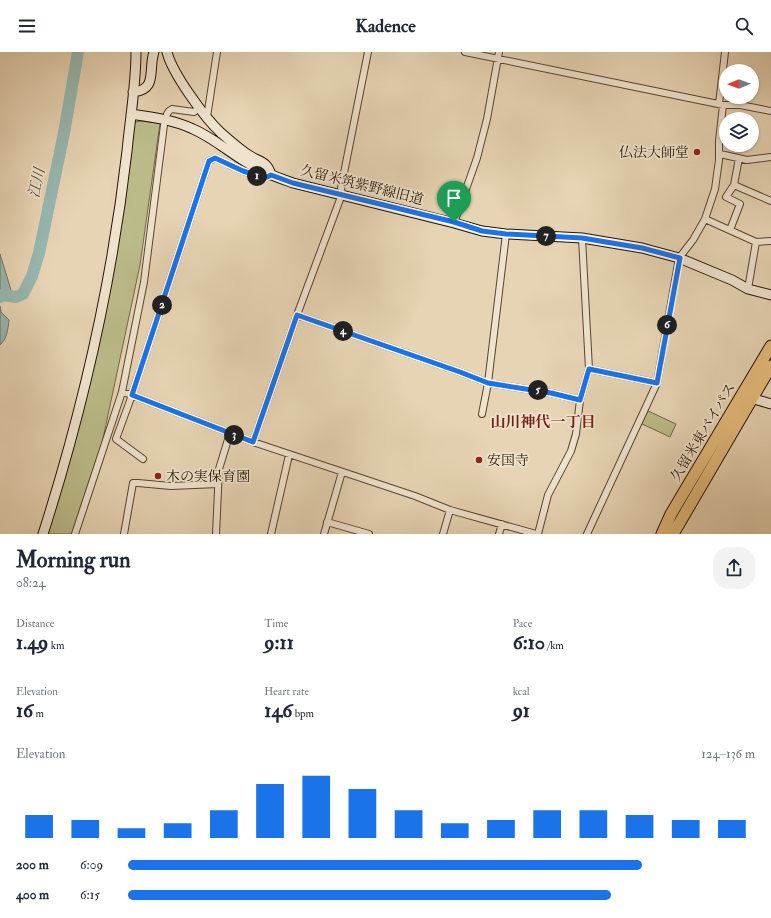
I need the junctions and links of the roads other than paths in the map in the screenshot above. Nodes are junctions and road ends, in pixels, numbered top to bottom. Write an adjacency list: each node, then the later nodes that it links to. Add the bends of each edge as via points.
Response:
1 (136, 52): 11 (street)
2 (154, 52): 11 (street, via 151,80 141,91)
3 (167, 52): 14 (street, 久留米筑紫野線旧道, via 177,76)
4 (217, 52): 18 (street)
5 (368, 52): 25 (street, via 341,188)
6 (465, 52): 9 (street)
7 (499, 52): 9 (street)
8 (725, 52): 10 (street)
9 (498, 59): 12 (street); 28 (street, via 477,158)
10 (724, 64)
11 (133, 92): 16 (street)
12 (719, 104)
13 (721, 104): 15 (street); 20 (street)
14 (200, 107): 17 (street, via 194,112 172,109); 18 (street, 久留米筑紫野線旧道)
15 (771, 110)
16 (131, 114): 23 (street, 久留米筑紫野線旧道, via 173,121 192,128 250,165); 58 (street, via 113,250 96,343 75,427)
17 (167, 114)
18 (207, 117): 23 (street, 久留米筑紫野線旧道, via 247,155 264,163)
19 (164, 124): 43 (street, via 144,282)
20 (720, 154): 22 (street); 27 (street, via 715,190)
21 (771, 157): 22 (street, via 747,160)
22 (739, 158): 24 (street)
23 (271, 175): 25 (street, 久留米筑紫野線旧道, via 293,183); 44 (street, via 265,178 215,158 209,161)
24 (734, 185): 26 (street); 29 (street, via 726,197 740,204)
25 (342, 194): 28 (street, 久留米筑紫野線旧道); 37 (street)
26 (771, 201)
27 (705, 219): 29 (street); 34 (street)
28 (454, 222): 30 (street, 久留米筑紫野線旧道, via 482,231)
29 (730, 230): 33 (street)
30 (506, 234): 31 (street, 久留米筑紫野線旧道); 41 (street)
31 (582, 238): 34 (street, 久留米筑紫野線旧道, via 642,248); 40 (street)
32 (771, 241): 33 (street)
33 (756, 242): 35 (street)
34 (680, 258): 35 (street, 久留米筑紫野線旧道); 42 (street)
35 (748, 289): 36 (street, 久留米筑紫野線旧道)
36 (771, 295)
37 (297, 315): 41 (street); 50 (street)
38 (771, 346): 69 (highway, 久留米東バイパス, via 671,514)
39 (771, 366): 45 (highway, 久留米東バイパス)
40 (589, 369): 42 (street); 46 (street)
41 (488, 383): 46 (street); 48 (street)
42 (657, 383): 68 (street)
43 (122, 392): 44 (street); 59 (street)
44 (132, 395): 49 (street); 52 (street, via 116,439)
45 (751, 398): 47 (street); 70 (highway, 久留米東バイパス)
46 (580, 400): 67 (street, via 571,451 548,495)
47 (771, 404)
48 (482, 414)
49 (230, 433): 50 (street); 54 (street, via 219,469)
50 (253, 442): 51 (street)
51 (289, 455): 53 (street); 62 (street)
52 (143, 459)
53 (342, 472): 55 (street); 56 (street)
54 (218, 484): 60 (street, via 171,486 133,483); 61 (street)
55 (450, 510): 57 (street); 65 (street)
56 (328, 522): 63 (street); 64 (street)
57 (502, 524): 66 (street); 67 (street)
58 (43, 534)
59 (75, 534)
60 (124, 534)
61 (216, 534)
62 (271, 534)
63 (324, 534)
64 (369, 534)
65 (443, 534)
66 (499, 534)
67 (537, 534)
68 (587, 534)
69 (662, 534)
70 (673, 534)

